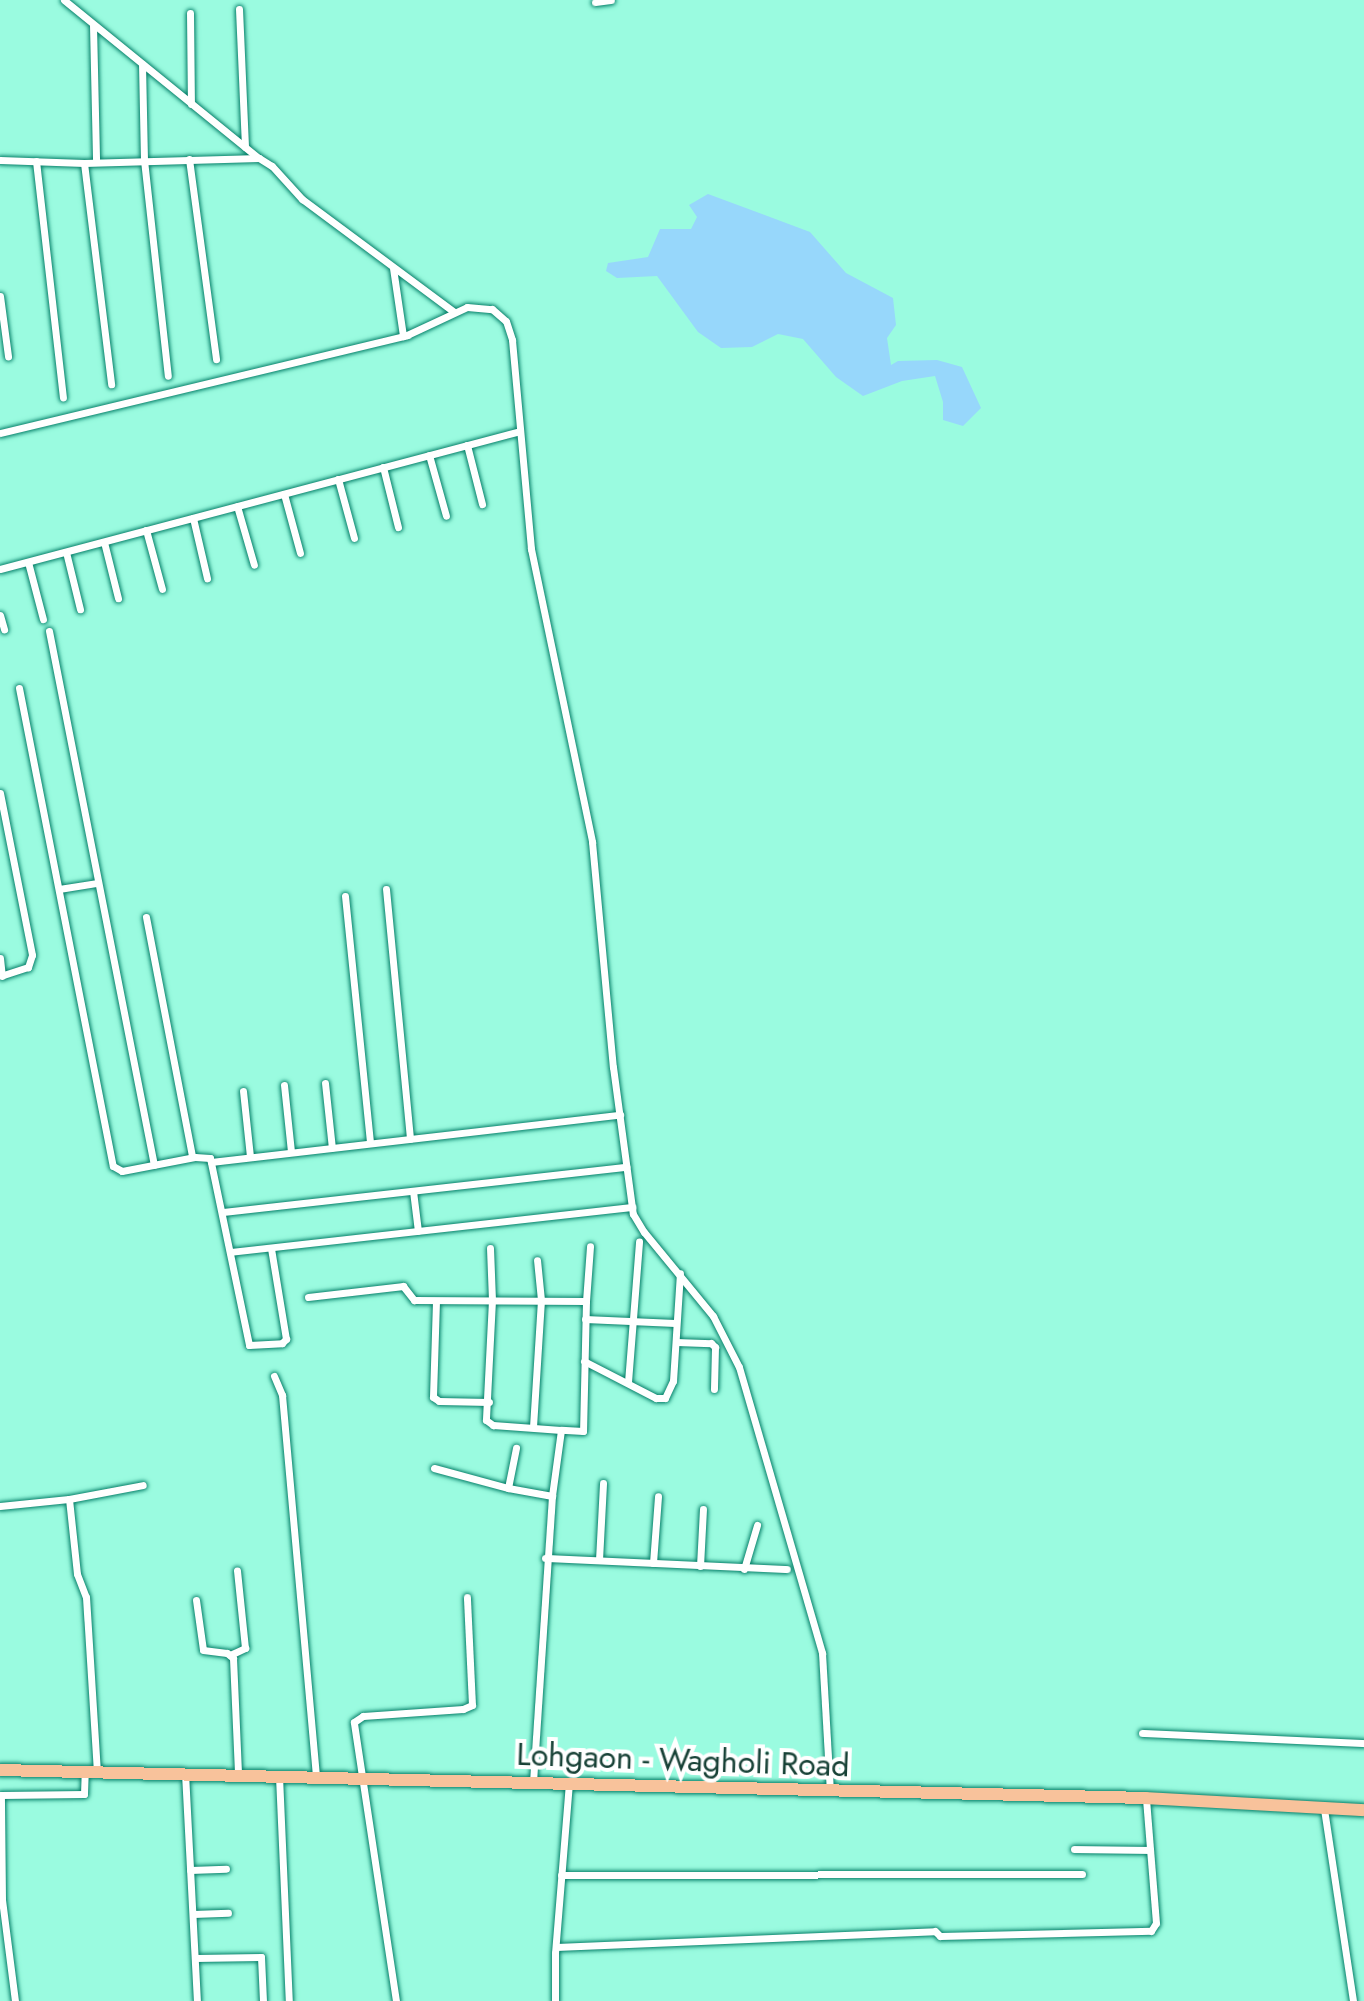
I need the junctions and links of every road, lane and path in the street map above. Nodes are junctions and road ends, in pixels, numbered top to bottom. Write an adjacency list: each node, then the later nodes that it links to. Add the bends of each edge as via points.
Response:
1 (64, 0): 6 (street)
2 (611, 0): 3 (street)
3 (595, 2)
4 (239, 9): 9 (street)
5 (190, 13): 8 (street)
6 (93, 25): 7 (street); 15 (street)
7 (142, 64): 8 (street); 13 (street)
8 (191, 104): 9 (street)
9 (245, 147): 10 (street)
10 (259, 158): 11 (street); 17 (street, via 302,199)
11 (189, 159): 13 (street); 22 (street)
12 (0, 160): 14 (street)
13 (144, 160): 15 (street); 23 (street)
14 (36, 161): 16 (street); 25 (street)
15 (96, 162): 16 (street)
16 (84, 163): 24 (street)
17 (393, 268): 19 (street); 20 (street)
18 (0, 296): 21 (street)
19 (453, 311): 20 (street); 26 (street, via 480,306 506,321)
20 (403, 336): 27 (street)
21 (8, 356)
22 (216, 359)
23 (168, 376)
24 (111, 384)
25 (63, 397)
26 (520, 431): 28 (street); 66 (street, via 531,549 592,842)
27 (0, 433)
28 (467, 445): 29 (street); 33 (street)
29 (429, 455): 30 (street); 35 (street)
30 (383, 467): 31 (street); 37 (street)
31 (338, 479): 32 (street); 39 (street)
32 (284, 494): 34 (street); 42 (street)
33 (482, 504)
34 (237, 506): 36 (street); 44 (street)
35 (446, 516)
36 (193, 518): 38 (street); 46 (street)
37 (398, 527)
38 (146, 530): 40 (street); 47 (street)
39 (354, 538)
40 (104, 542): 41 (street); 48 (street)
41 (66, 552): 43 (street); 49 (street)
42 (300, 553)
43 (28, 562): 45 (street); 51 (street)
44 (254, 565)
45 (0, 569)
46 (207, 578)
47 (162, 589)
48 (118, 598)
49 (80, 609)
50 (0, 615): 52 (street)
51 (43, 619)
52 (4, 629)
53 (49, 631): 56 (street)
54 (19, 688): 57 (street)
55 (0, 793): 62 (street, via 32,955 28,967)
56 (98, 883): 57 (street); 74 (street)
57 (59, 889): 74 (street, via 113,1166 122,1171)
58 (386, 889): 67 (street)
59 (345, 896): 68 (street)
60 (146, 917): 71 (street)
61 (0, 958): 62 (street)
62 (2, 976)
63 (325, 1083): 69 (street)
64 (284, 1085): 70 (street)
65 (243, 1091): 72 (street)
66 (620, 1115): 67 (street); 75 (street)
67 (410, 1139): 68 (street)
68 (370, 1143): 69 (street)
69 (332, 1148): 70 (street)
70 (291, 1152): 72 (street)
71 (192, 1157): 73 (street, via 207,1155); 74 (street)
72 (250, 1157): 73 (street)
73 (211, 1162): 78 (street)
74 (154, 1165)
75 (627, 1167): 76 (street); 77 (street)
76 (413, 1191): 78 (street); 79 (street)
77 (632, 1207): 79 (street); 86 (street, via 644,1232)
78 (223, 1212): 84 (street)
79 (418, 1231): 82 (street)
80 (639, 1241): 93 (street)
81 (590, 1246): 91 (street)
82 (271, 1248): 84 (street); 84 (street, via 286,1333 282,1343 246,1344)
83 (490, 1248): 88 (street)
84 (230, 1252)
85 (537, 1260): 89 (street)
86 (680, 1273): 94 (street); 135 (street, via 713,1316 739,1367 799,1572 824,1661)
87 (308, 1297): 90 (street, via 403,1286 412,1299)
88 (492, 1300): 89 (street); 90 (street); 100 (street)
89 (541, 1300): 91 (street); 101 (street)
90 (436, 1301): 100 (street, via 433,1397)
91 (586, 1301): 92 (street)
92 (585, 1319): 93 (street); 96 (street)
93 (633, 1321): 94 (street); 98 (street)
94 (675, 1323): 95 (street)
95 (676, 1342): 98 (street, via 673,1381 665,1398); 99 (street, via 715,1347)
96 (584, 1361): 98 (street); 102 (street, via 583,1431)
97 (274, 1376): 131 (street, via 282,1395)
98 (628, 1382)
99 (714, 1389)
100 (489, 1402): 101 (street, via 488,1423)
101 (533, 1427): 102 (street)
102 (561, 1430): 108 (street)
103 (516, 1448): 107 (street)
104 (434, 1468): 107 (street)
105 (603, 1483): 115 (street)
106 (143, 1485): 110 (street)
107 (508, 1488): 108 (street)
108 (552, 1496): 114 (street)
109 (658, 1496): 116 (street)
110 (69, 1499): 111 (street); 127 (street, via 77,1574 86,1597)
111 (0, 1506)
112 (703, 1509): 117 (street)
113 (757, 1525): 118 (street)
114 (545, 1558): 115 (street); 133 (street)
115 (599, 1560): 116 (street)
116 (653, 1563): 117 (street)
117 (700, 1566): 118 (street)
118 (744, 1569): 119 (street)
119 (787, 1569)
120 (237, 1570): 123 (street, via 245,1648)
121 (467, 1597): 132 (street, via 472,1705 359,1717 353,1727)
122 (196, 1600): 123 (street, via 203,1650)
123 (230, 1655): 129 (street)
124 (1142, 1733): 125 (street)
125 (1364, 1743)
126 (0, 1770): 127 (main road, Lohgaon - Wagholi Road)
127 (91, 1771): 128 (main road, Lohgaon - Wagholi Road); 149 (street, via 84,1794 1,1795 2,1899)
128 (185, 1773): 129 (main road, Lohgaon - Wagholi Road); 142 (street)
129 (238, 1774): 130 (main road, Lohgaon - Wagholi Road)
130 (279, 1776): 131 (main road, Lohgaon - Wagholi Road); 152 (street)
131 (316, 1777): 132 (main road, Lohgaon - Wagholi Road)
132 (364, 1777): 133 (main road, Lohgaon - Wagholi Road); 153 (street)
133 (533, 1782): 134 (main road, Lohgaon - Wagholi Road)
134 (569, 1783): 135 (main road, Lohgaon - Wagholi Road); 144 (street)
135 (830, 1790): 136 (main road, Lohgaon - Wagholi Road)
136 (1146, 1798): 137 (main road, Lohgaon - Wagholi Road); 140 (street)
137 (1324, 1809): 138 (main road, Lohgaon - Wagholi Road); 155 (street)
138 (1364, 1810)
139 (1074, 1849): 140 (street)
140 (1149, 1850): 147 (street, via 1156,1923 1151,1931 940,1936 935,1931)
141 (226, 1869): 142 (street)
142 (190, 1870): 146 (street)
143 (1082, 1874): 144 (street)
144 (561, 1875): 147 (street)
145 (228, 1913): 146 (street)
146 (193, 1914): 148 (street)
147 (556, 1947): 154 (street)
148 (195, 1958): 150 (street); 151 (street, via 261,1957)
149 (15, 2001)
150 (197, 2001)
151 (263, 2001)
152 (289, 2001)
153 (396, 2001)
154 (555, 2001)
155 (1353, 2001)

